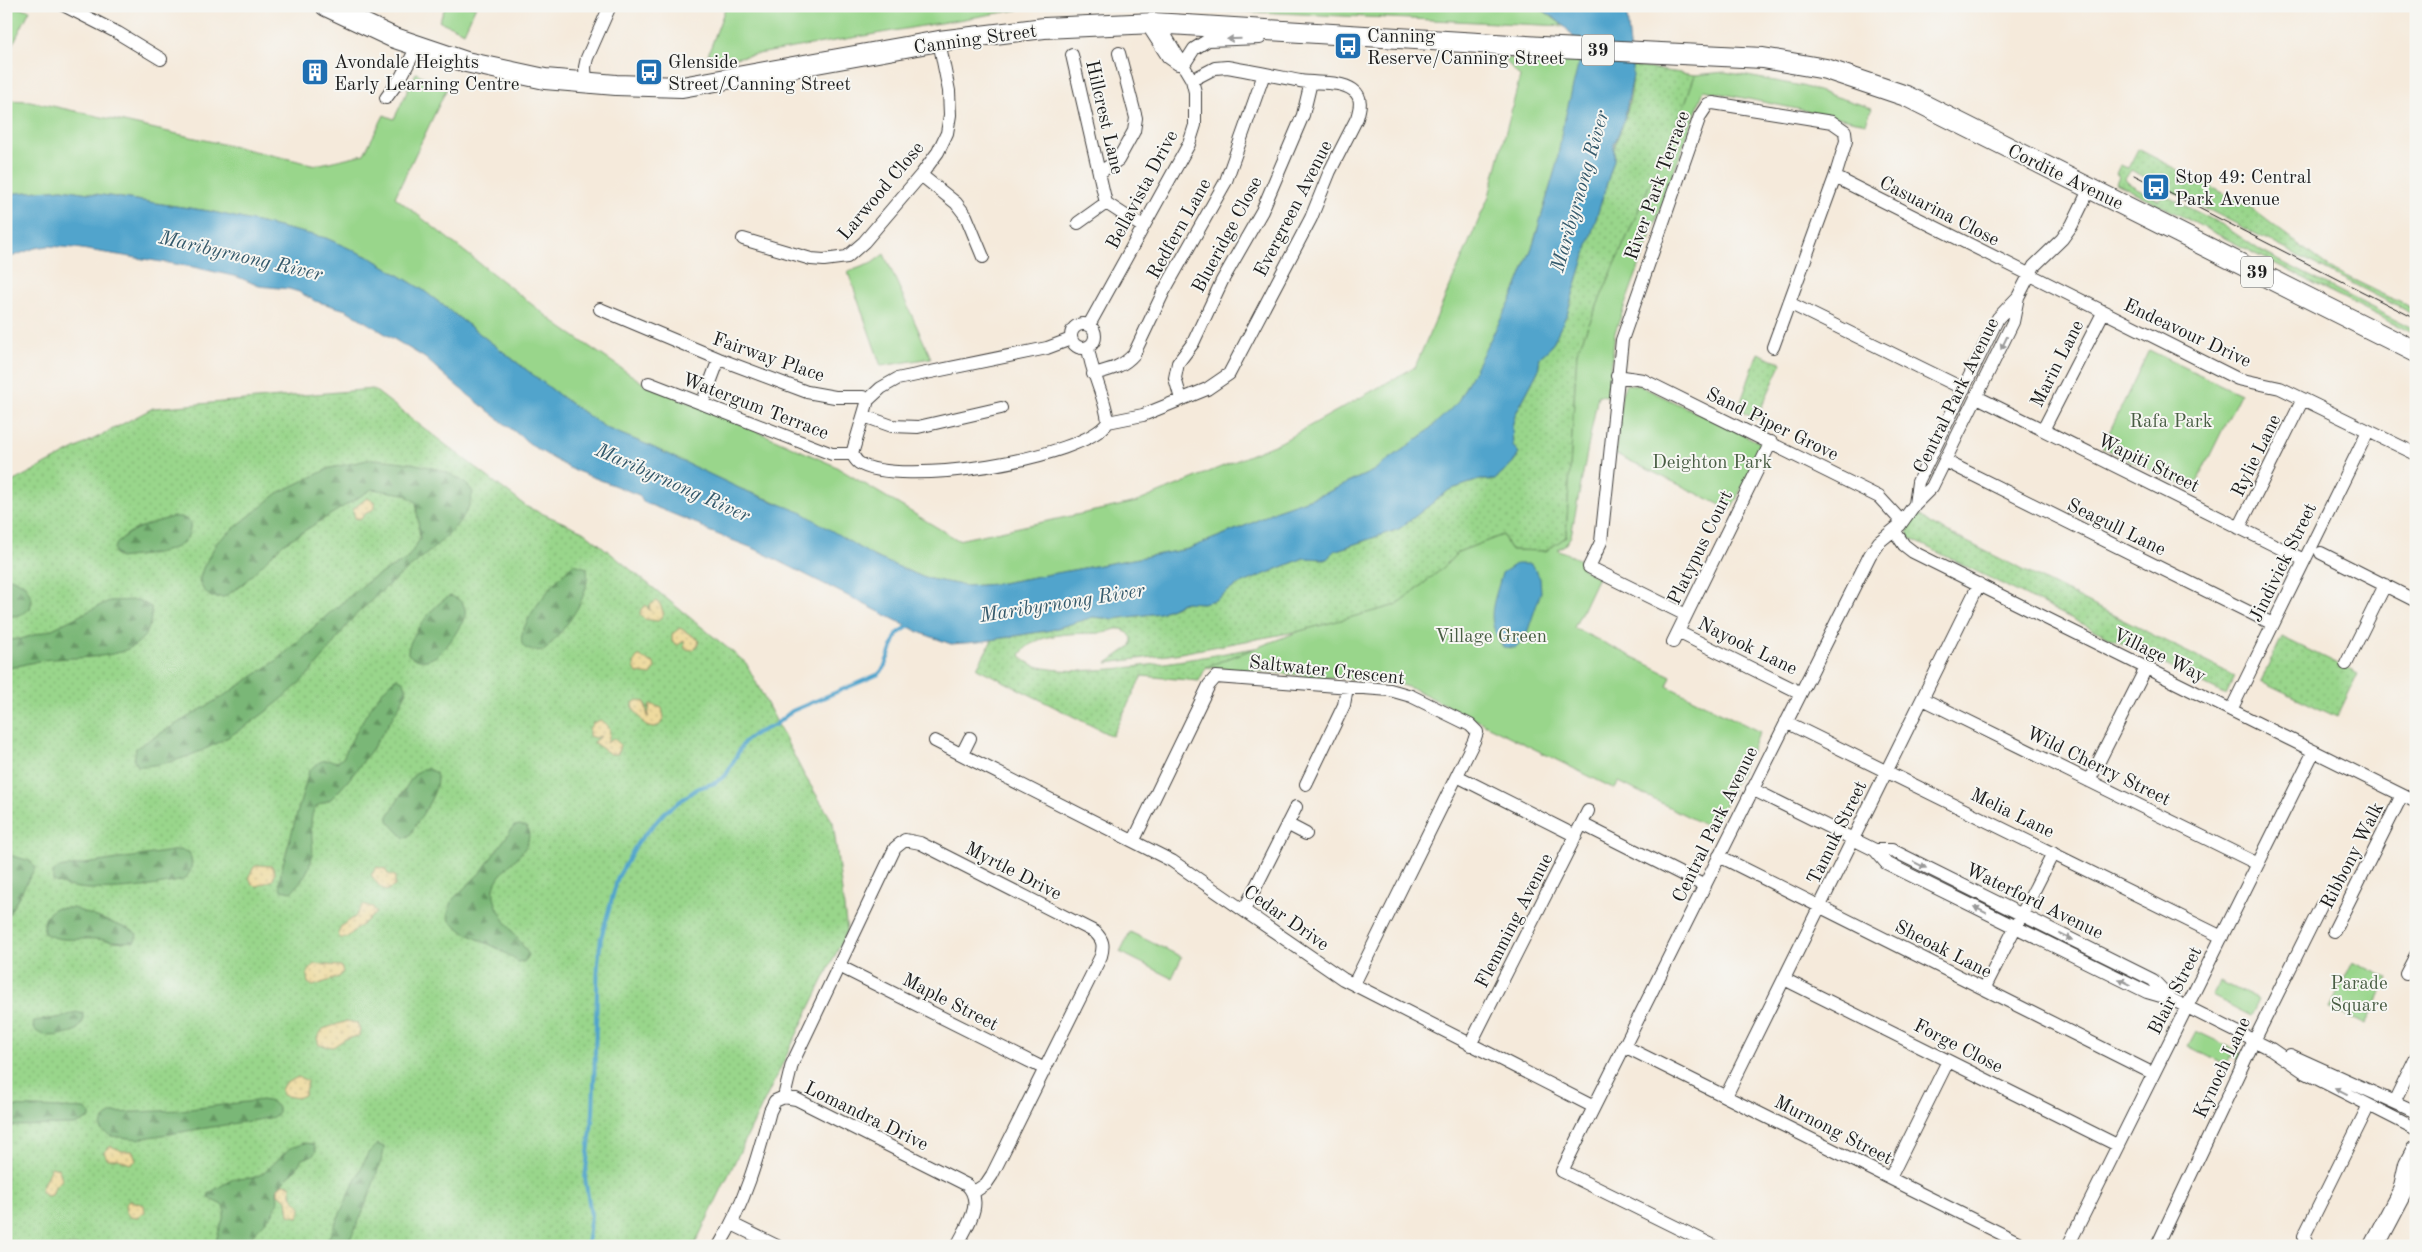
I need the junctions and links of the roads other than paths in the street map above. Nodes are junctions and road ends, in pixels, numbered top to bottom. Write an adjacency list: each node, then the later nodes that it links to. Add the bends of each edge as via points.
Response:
1 (65, 6): 11 (street)
2 (326, 6): 7 (main road, Canning Street / 39)
3 (610, 6): 16 (street, via 587,58)
4 (1152, 23): 5 (main road, Canning Street / 39); 6 (main road, Canning Street / 39, via 1044,28); 12 (street, Bellavista Drive, via 1168,57)
5 (1318, 33): 8 (main road, Canning Street / 39); 12 (street, one-way to 12, via 1208,40 1194,49)
6 (939, 41): 16 (main road, Canning Street / 39, via 682,87); 19 (street, Larwood Close, via 949,91 950,115 947,134)
7 (416, 46): 16 (main road, Canning Street / 39, via 493,69); 17 (street, via 400,79)
8 (1700, 53): 21 (main road, Cordite Avenue / 39, via 1800,64 1882,86)
9 (1119, 54): 18 (street, via 1136,118 1134,131 1118,160)
10 (1072, 55): 18 (street, Hillcrest Lane)
11 (161, 59)
12 (1182, 66): 14 (street, Bellavista Drive)
13 (1264, 74): 14 (street, Evergreen Avenue, via 1215,68); 15 (street, Evergreen Avenue); 38 (street, Redfern Lane, via 1226,181 1164,291 1134,354 1128,362)
14 (1192, 80): 24 (street, Bellavista Drive, via 1195,125 1189,144)
15 (1311, 82): 43 (street, Blueridge Close, via 1303,115 1258,220 1222,281 1193,343 1178,363 1175,378); 43 (street, Evergreen Avenue, via 1344,85 1354,90 1359,97 1357,118 1311,218 1236,363 1221,381)
16 (586, 83)
17 (386, 98)
18 (1099, 174): 22 (street, Hillcrest Lane)
19 (921, 175): 25 (street, Larwood Close, via 864,242 847,257 810,259); 26 (street, via 956,203 966,216)
20 (1835, 177): 27 (street, Casuarina Close); 29 (street, River Park Terrace); 39 (street, River Park Terrace, via 1846,141 1845,131 1837,124 1717,102 1708,104 1700,116 1627,321)
21 (2090, 188): 27 (street, Central Park Avenue, via 2072,225 2034,266); 36 (main road, Cordite Avenue / 39)
22 (1106, 203): 23 (street); 24 (street, Hillcrest Lane)
23 (1078, 223)
24 (1143, 227): 32 (street, Bellavista Drive)
25 (743, 239)
26 (983, 257)
27 (2029, 276): 28 (street, Central Park Avenue); 31 (street, Endeavour Drive)
28 (2018, 296): 41 (street, Central Park Avenue, via 1998,318); 42 (street, Central Park Avenue, one-way to 42, via 2013,322)
29 (1789, 303): 35 (street, River Park Terrace); 41 (street)
30 (600, 309): 37 (street, Fairway Place)
31 (2103, 313): 44 (street, Endeavour Drive, via 2238,379 2280,388); 50 (street, Marin Lane)
32 (1089, 325): 33 (street, via 1077,325); 34 (street, via 1096,338)
33 (1071, 339): 34 (street, via 1078,347); 45 (street, via 1047,348 897,379 880,388)
34 (1088, 347): 38 (street)
35 (1773, 347)
36 (2416, 352)
37 (719, 360): 45 (street, Fairway Place, via 806,392); 46 (street)
38 (1093, 374): 49 (street)
39 (1617, 376): 52 (street, Sand Piper Grove, via 1643,380); 61 (street, River Park Terrace, via 1601,542)
40 (648, 383): 46 (street, Watergum Terrace)
41 (1964, 389): 56 (street, Central Park Avenue, via 1918,482)
42 (1977, 397): 50 (street, Wapiti Street); 55 (street, Central Park Avenue)
43 (1181, 399): 49 (street, Evergreen Avenue, via 1130,420)
44 (2303, 399): 51 (street, Endeavour Drive); 58 (street, Rylie Lane)
45 (868, 400): 48 (street, Watergum Terrace)
46 (702, 404): 53 (street, Watergum Terrace, via 832,454)
47 (1001, 408): 48 (street, via 918,427 892,426)
48 (864, 416): 53 (street, Watergum Terrace)
49 (1108, 422): 53 (street, Watergum Terrace, via 1095,435 1064,448 946,472 899,473 859,463)
50 (2043, 430): 58 (street, Wapiti Street)
51 (2368, 431): 54 (street, Endeavour Drive); 60 (street, Jindivick Street)
52 (1771, 442): 57 (street, Sand Piper Grove, via 1879,497); 65 (street, Platypus Court)
53 (852, 454)
54 (2416, 454)
55 (1945, 461): 56 (street, Central Park Avenue, via 1932,487); 66 (street, Seagull Lane)
56 (1915, 504): 57 (street, Central Park Avenue)
57 (1898, 526): 62 (street, Village Way, via 1904,545 1913,552); 71 (street, Central Park Avenue, via 1879,542 1870,555)
58 (2239, 528): 60 (street, Wapiti Street)
59 (2321, 553): 63 (street)
60 (2304, 560): 66 (street, Jindivick Street)
61 (1589, 567): 65 (street, Nayook Lane)
62 (1979, 584): 69 (street, Village Way); 72 (street, Tamuk Street)
63 (2385, 585): 64 (street); 68 (street)
64 (2416, 601)
65 (1686, 615): 67 (street, Platypus Court)
66 (2273, 624): 73 (street, Jindivick Street)
67 (1676, 637): 71 (street, Nayook Lane)
68 (2346, 664)
69 (2146, 668): 73 (street, Village Way); 81 (street)
70 (1347, 688): 80 (street, Saltwater Crescent, via 1390,690 1411,696 1470,726 1477,732); 82 (street, via 1344,705); 93 (street, Saltwater Crescent, via 1216,677 1209,685)
71 (1801, 693): 74 (street, Central Park Avenue)
72 (1923, 699): 79 (street, Tamuk Street); 81 (street, Wild Cherry Street)
73 (2231, 710): 77 (street, Village Way)
74 (1786, 722): 79 (street, Melia Lane); 83 (street, Central Park Avenue)
75 (970, 738): 78 (street)
76 (935, 742): 78 (street, Cedar Drive)
77 (2314, 751): 84 (street, Village Way); 97 (street, Blair Street)
78 (962, 754): 93 (street, Cedar Drive)
79 (1887, 771): 92 (street, Tamuk Street); 95 (street, Melia Lane)
80 (1457, 776): 91 (street); 110 (street, Saltwater Crescent)
81 (2089, 781): 97 (street, Wild Cherry Street)
82 (1306, 784)
83 (1752, 789): 92 (street, Waterford Avenue); 96 (street, Central Park Avenue)
84 (2402, 796): 85 (street, Village Way); 104 (street, Ribbony Walk)
85 (2416, 802)
86 (1296, 808): 88 (street)
87 (1588, 810): 89 (street, Flemming Avenue)
88 (1288, 824): 90 (street); 101 (street)
89 (1582, 824): 91 (street, Flemming Avenue); 98 (street)
90 (1306, 834)
91 (1576, 836): 115 (street, Flemming Avenue)
92 (1853, 839): 94 (street, Waterford Avenue); 99 (street, Tamuk Street)
93 (1134, 840): 101 (street, Cedar Drive, via 1172,861)
94 (1875, 850): 102 (street, Waterford Avenue, one-way to 102, via 1892,850); 103 (street, Waterford Avenue, one-way to 94, via 1886,863)
95 (2053, 853): 102 (street); 105 (street, Melia Lane)
96 (1719, 856): 98 (street, Central Park Avenue); 99 (street, Sheoak Lane)
97 (2258, 864): 105 (street, Blair Street)
98 (1704, 886): 116 (street, Central Park Avenue)
99 (1820, 906): 109 (street, Tamuk Street); 111 (street, Sheoak Lane)
100 (2321, 906): 114 (street, Kynoch Lane)
101 (1244, 910): 110 (street, Cedar Drive)
102 (2022, 915): 103 (street); 112 (street, Waterford Avenue, one-way to 112, via 2153,980)
103 (2015, 928): 111 (street); 112 (street, Waterford Avenue, one-way to 103, via 2147,992)
104 (2334, 931)
105 (2222, 937): 113 (street, Blair Street)
106 (2416, 955): 108 (street)
107 (839, 966): 120 (street, Maple Street); 120 (street, Myrtle Drive, via 895,848 905,840 928,848 1096,932 1102,939 1101,956); 123 (street, Myrtle Drive, via 792,1064)
108 (2406, 974)
109 (1784, 979): 119 (street, Forge Close); 122 (street, Tamuk Street)
110 (1354, 984): 115 (street, Cedar Drive)
111 (1984, 989): 121 (street, Sheoak Lane)
112 (2171, 999): 113 (street, Waterford Avenue)
113 (2185, 1008): 114 (street, Waterford Avenue); 121 (street, Blair Street)
114 (2254, 1041): 117 (street, Waterford Avenue); 141 (street, Kynoch Lane)
115 (1470, 1046): 126 (street, Cedar Drive)
116 (1624, 1046): 122 (street, Murnong Street); 126 (street, Central Park Avenue)
117 (2271, 1049): 124 (street, Waterford Avenue); 125 (street, Waterford Avenue, one-way to 117, via 2306,1073)
118 (2416, 1057): 124 (street)
119 (1948, 1061): 129 (street, Forge Close); 131 (street)
120 (1045, 1069): 133 (street, Myrtle Drive, via 992,1176)
121 (2152, 1074): 129 (street, Blair Street)
122 (1726, 1096): 131 (street, Murnong Street)
123 (784, 1097): 133 (street, Lomandra Drive, via 796,1099 965,1184); 134 (street, Lomandra Drive, via 775,1101 770,1111)
124 (2394, 1102): 127 (street, Waterford Avenue)
125 (2369, 1105): 128 (street, Waterford Avenue); 142 (street, via 2304,1236)
126 (1594, 1107): 138 (street, Central Park Avenue, via 1562,1171)
127 (2416, 1112)
128 (2416, 1129)
129 (2117, 1145): 140 (street, Blair Street)
130 (2416, 1151): 132 (main road, via 2409,1164)
131 (1890, 1178): 139 (street, Murnong Street)
132 (2409, 1185): 143 (main road)
133 (974, 1192): 137 (street, via 974,1212)
134 (732, 1224): 135 (street, Lomandra Drive); 136 (street)
135 (719, 1246)
136 (777, 1246)
137 (957, 1246)
138 (1714, 1246)
139 (2026, 1246)
140 (2068, 1246)
141 (2157, 1246)
142 (2308, 1246)
143 (2374, 1246)

